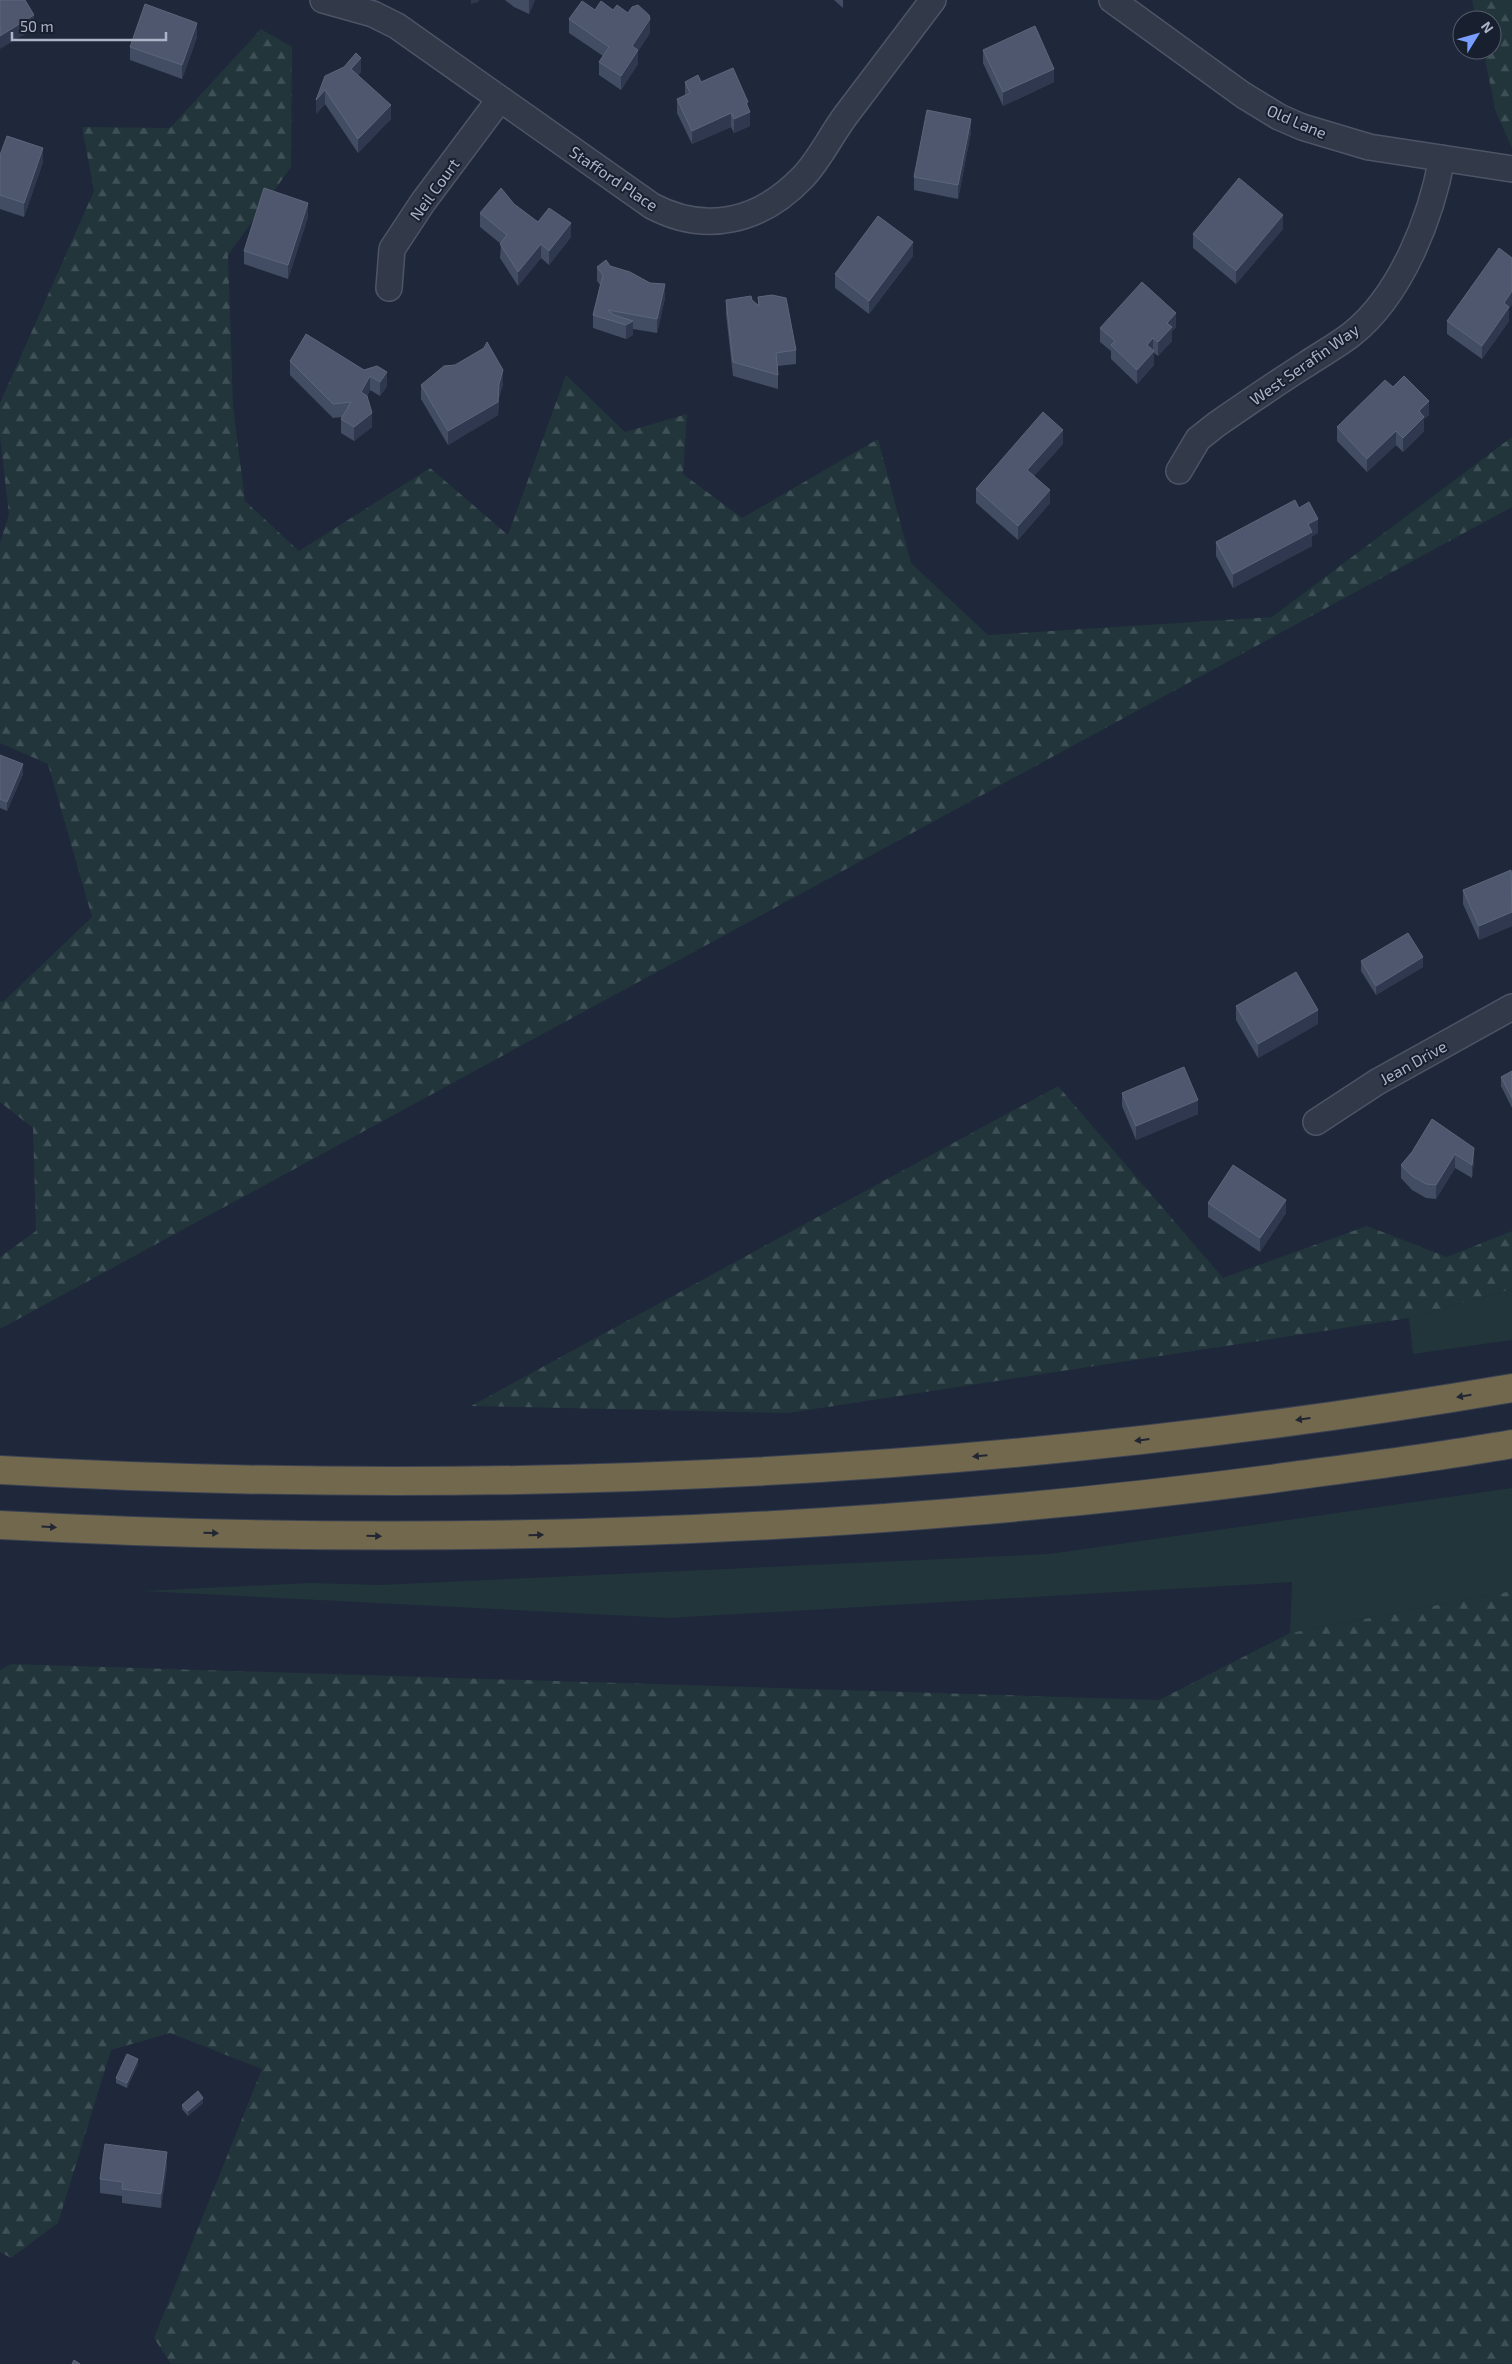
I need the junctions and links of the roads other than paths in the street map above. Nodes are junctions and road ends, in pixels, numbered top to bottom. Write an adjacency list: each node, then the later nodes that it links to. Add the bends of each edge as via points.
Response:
1 (323, 0): 4 (street, Stafford Place, via 373,14 397,26)
2 (933, 0): 4 (street, Stafford Place, via 804,176 772,204 747,216 691,220 664,213)
3 (1112, 0): 5 (street, Old Lane, via 1243,95 1280,117 1369,147)
4 (500, 99): 7 (street, Neil Court, via 392,249)
5 (1442, 158): 6 (street, Old Lane); 8 (street, West Serafin Way, via 1423,227 1383,301 1353,333 1198,439)
6 (1512, 169)
7 (389, 288)
8 (1179, 471)
9 (1512, 1007): 10 (street, Jean Drive, via 1377,1082)
10 (1316, 1122)
11 (1512, 1388): 13 (highway, one-way to 13, via 1131,1442 780,1471 544,1481 426,1482 179,1478)
12 (1512, 1444): 14 (highway, one-way to 12, via 188,1533 416,1536 545,1535 774,1526 1138,1496 1372,1466)
13 (0, 1470)
14 (0, 1524)

